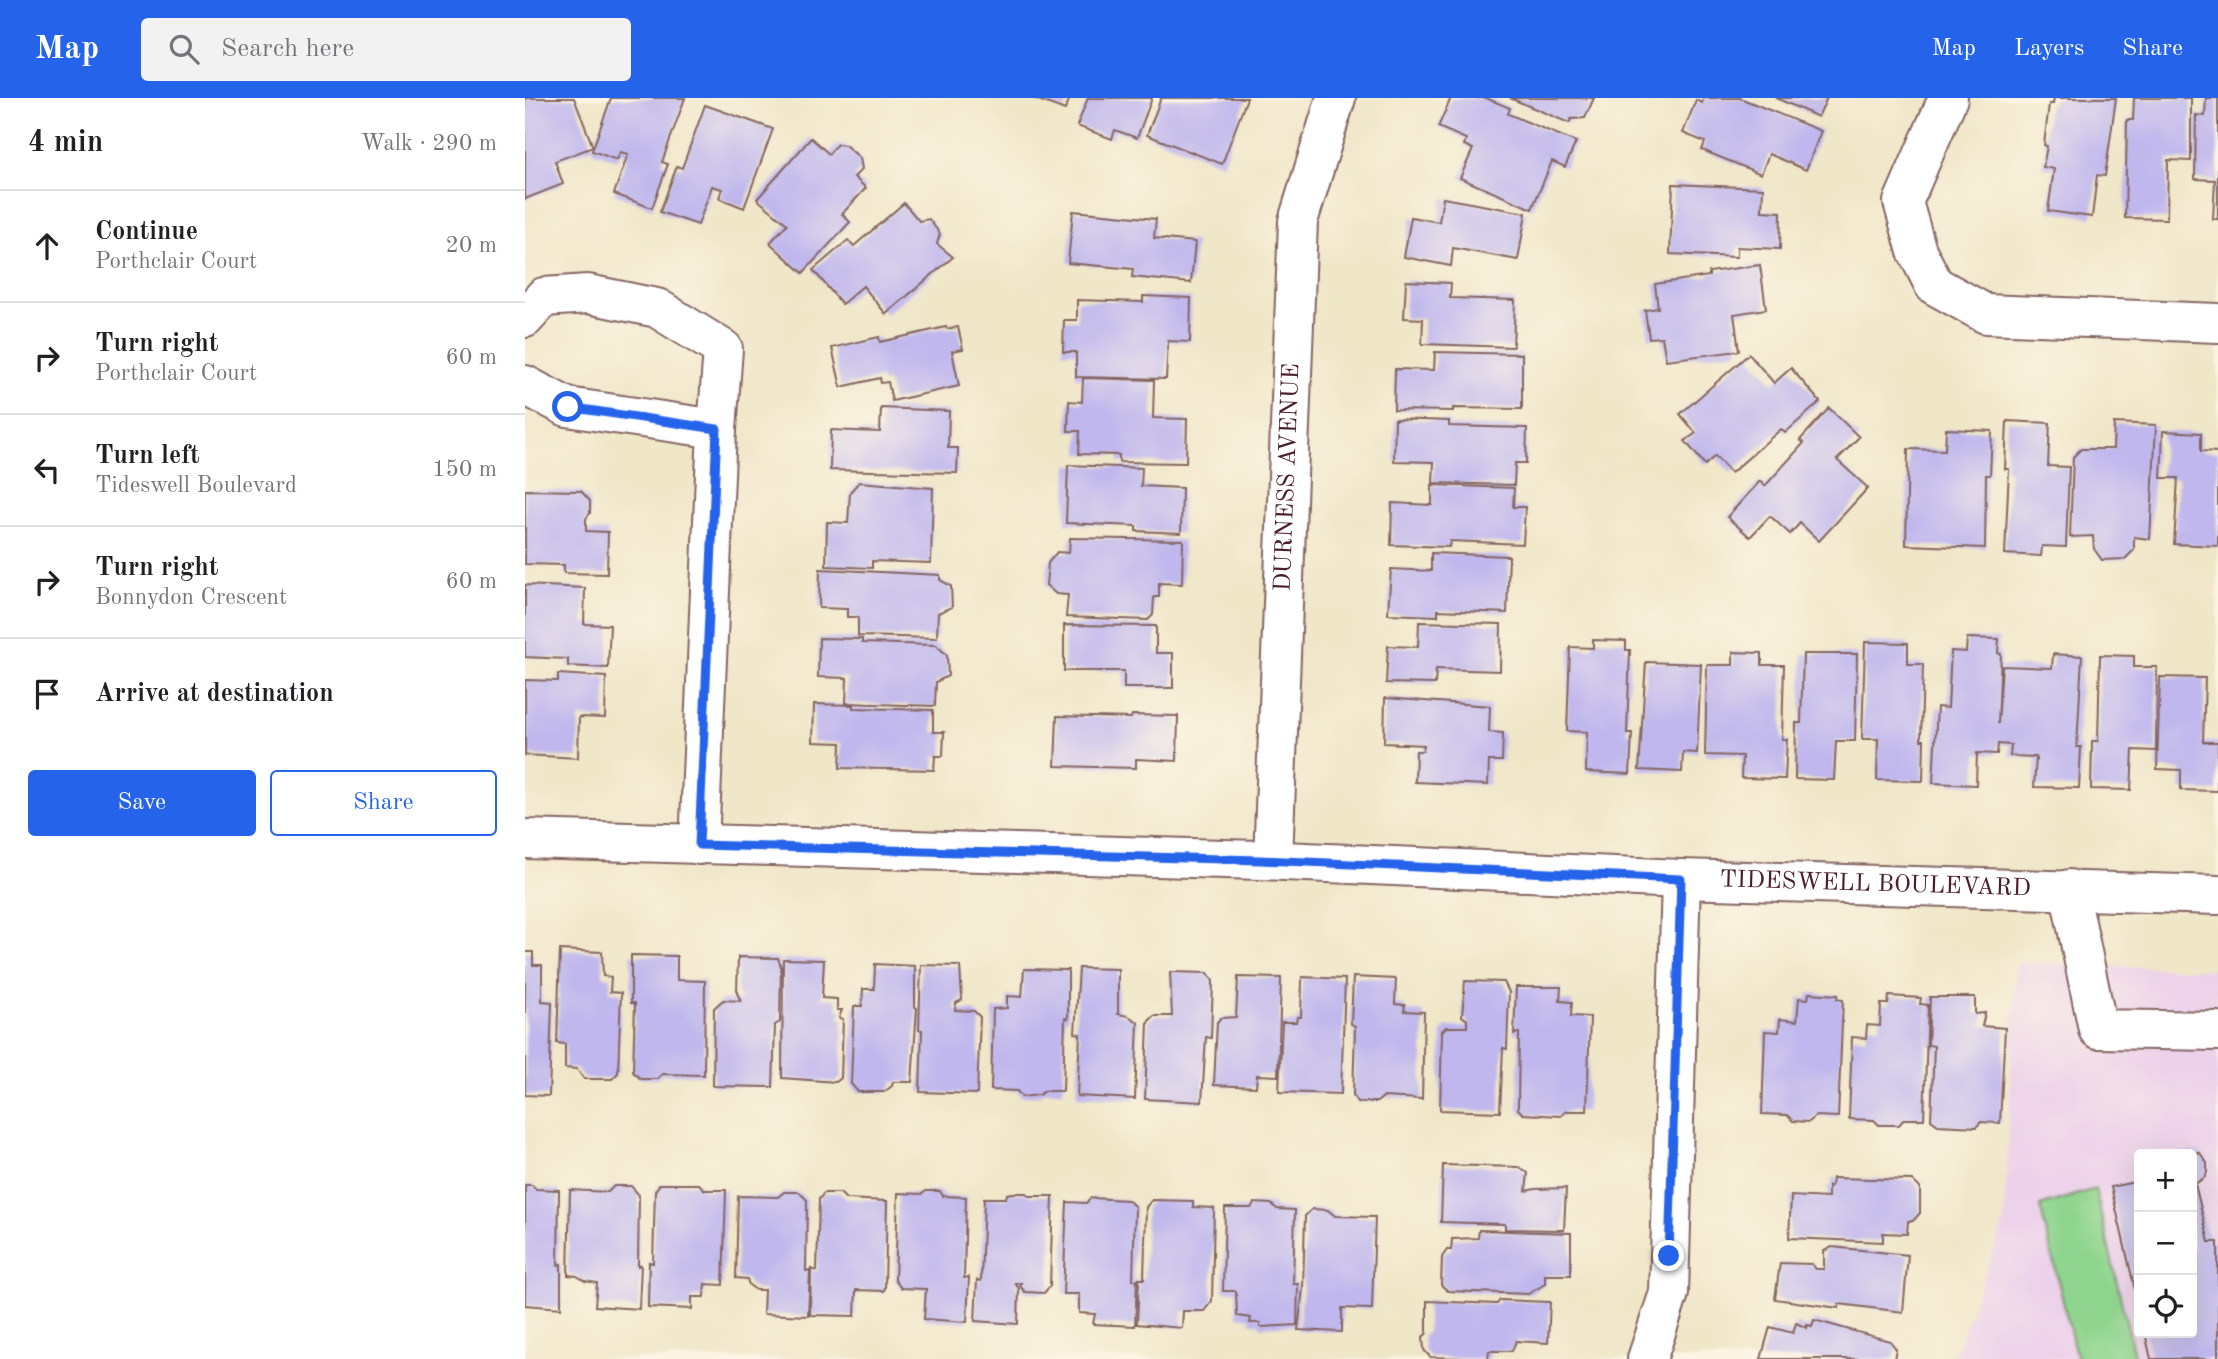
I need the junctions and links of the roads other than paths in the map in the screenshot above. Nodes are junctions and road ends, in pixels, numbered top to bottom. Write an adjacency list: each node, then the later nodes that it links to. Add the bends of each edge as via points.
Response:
1 (1336, 98): 9 (street, DURNESS AVENUE, via 1298,221)
2 (1948, 98): 4 (street, via 1903,202 1917,251 1934,285 1986,314)
3 (525, 318): 6 (street, via 544,297 588,295 657,308 723,349)
4 (2218, 323)
5 (525, 385): 6 (street, via 568,407)
6 (717, 429): 8 (street)
7 (525, 839): 8 (street, TIDESWELL BOULEVARD)
8 (699, 845): 9 (street, TIDESWELL BOULEVARD)
9 (1273, 860): 10 (street, TIDESWELL BOULEVARD)
10 (1681, 879): 11 (street, TIDESWELL BOULEVARD); 14 (street, via 1669,1293)
11 (2070, 889): 12 (street, TIDESWELL BOULEVARD); 13 (street, via 2098,1029)
12 (2218, 895)
13 (2218, 1031)
14 (1647, 1359)

